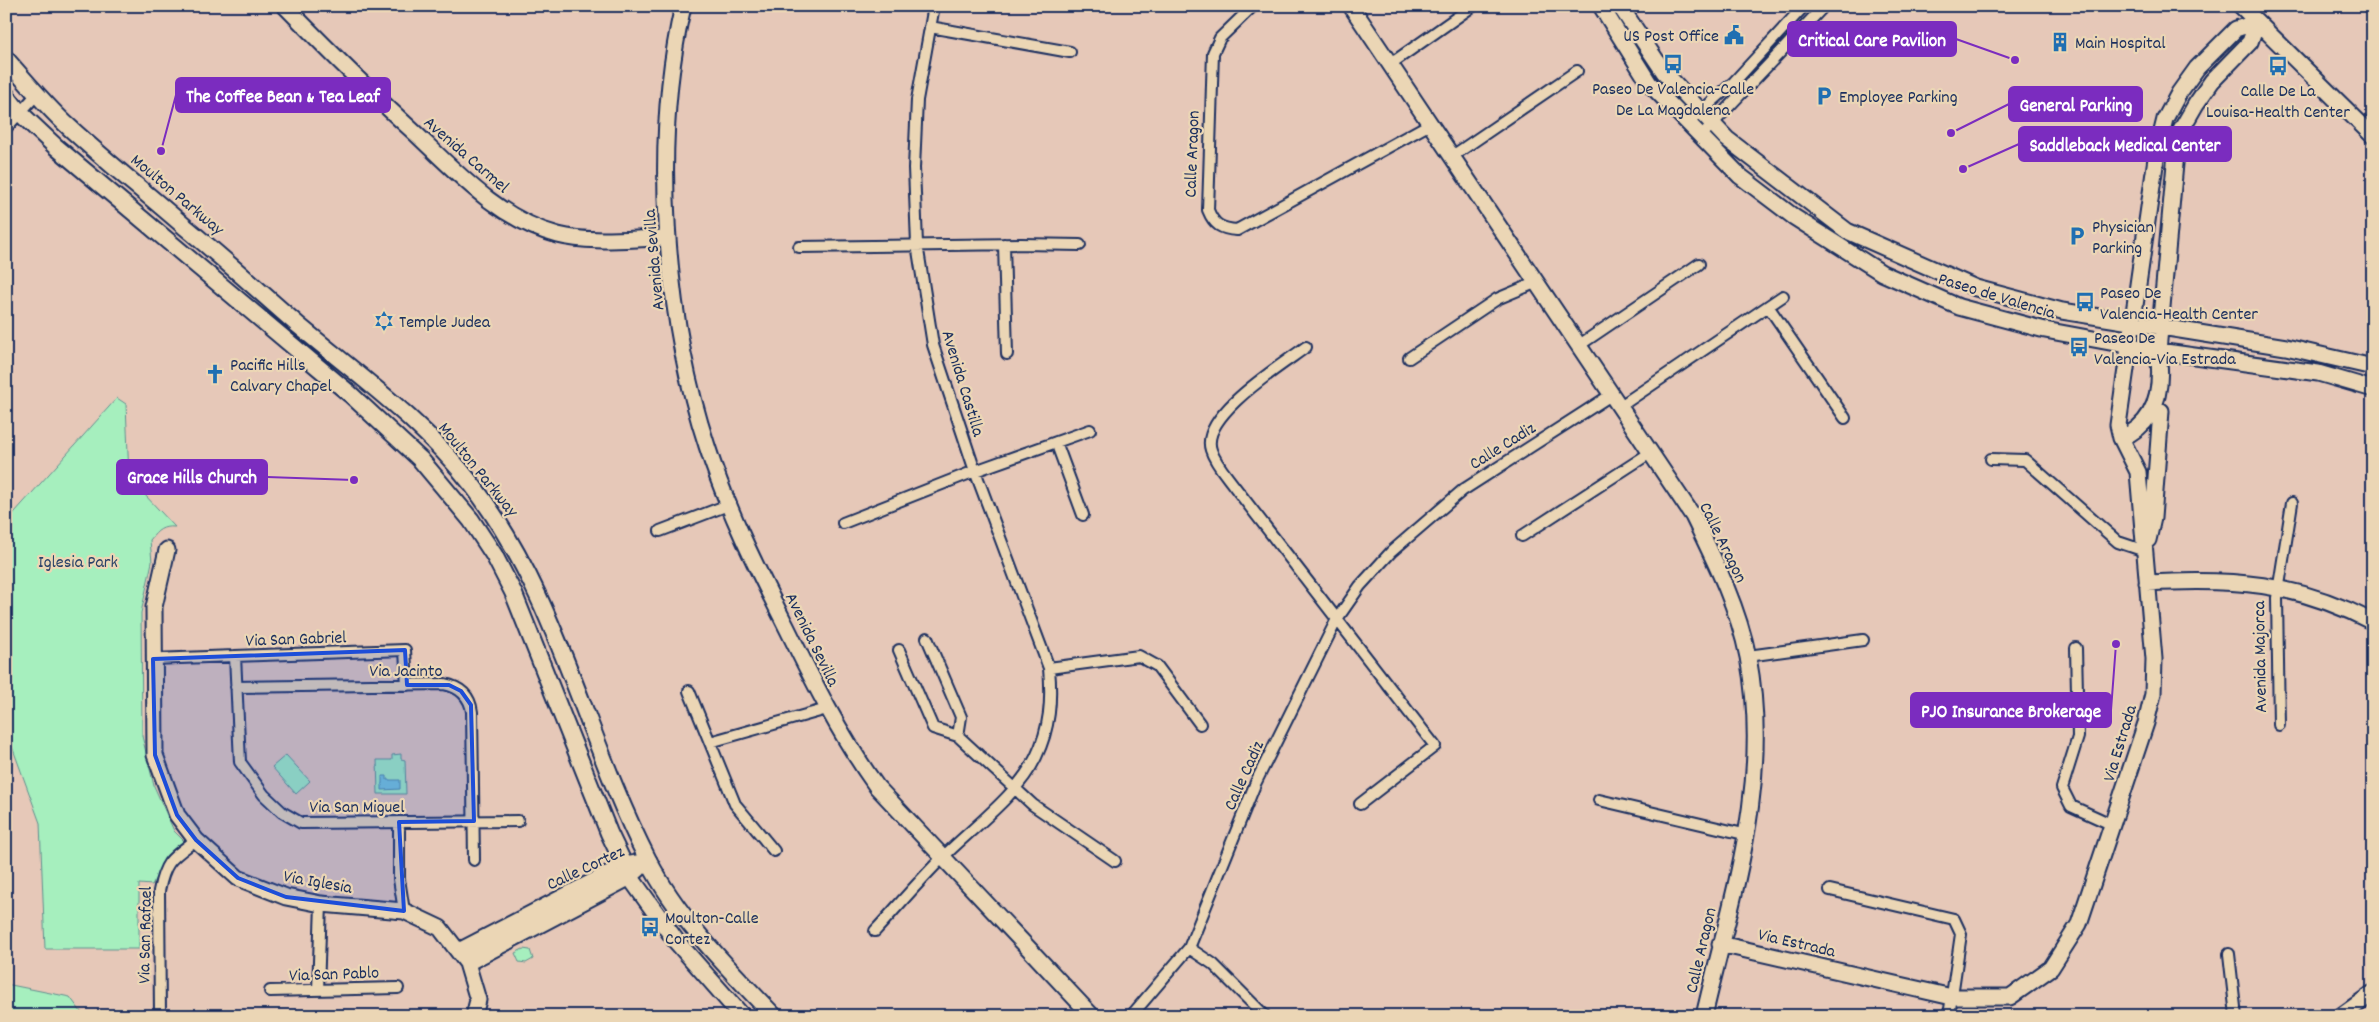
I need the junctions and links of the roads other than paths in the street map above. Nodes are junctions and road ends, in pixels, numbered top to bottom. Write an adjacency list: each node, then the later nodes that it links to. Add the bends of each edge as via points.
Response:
1 (285, 6): 29 (street, Avenida Carmel, via 387,108 470,185 502,209 558,235 594,240)
2 (683, 6): 29 (street, Avenida Sevilla, via 674,57 667,141)
3 (934, 6): 13 (street, Avenida Castilla)
4 (1253, 6): 24 (street, Calle Aragon, via 1220,38 1213,53 1208,210 1212,221 1223,230 1237,230)
5 (1351, 6): 16 (street, Calle Aragon)
6 (1472, 6): 16 (street)
7 (1601, 6): 22 (street, Paseo de Valencia, via 1649,83)
8 (1620, 6): 20 (street, Paseo de Valencia, via 1664,72)
9 (1804, 6): 20 (street, via 1734,82)
10 (1824, 6): 23 (street)
11 (2241, 6): 12 (street)
12 (2257, 22): 27 (street); 38 (street, Via Estrada, via 2236,29 2197,68 2165,119 2152,176); 40 (street, Via Estrada, via 2250,42 2212,80 2181,130 2176,153)
13 (930, 27): 14 (street); 30 (street, Avenida Castilla, via 917,100 914,168)
14 (1070, 52)
15 (6, 59): 18 (main road, Moulton Parkway)
16 (1390, 65): 24 (street, Calle Aragon)
17 (1577, 71): 28 (street)
18 (38, 93): 21 (street); 39 (main road, Moulton Parkway, via 71,129)
19 (6, 96): 21 (main road)
20 (1700, 110): 22 (street); 23 (street, Paseo de Valencia)
21 (20, 112): 25 (street); 41 (main road, via 55,146)
22 (1688, 122): 26 (street, Paseo de Valencia)
23 (1712, 123): 26 (street); 38 (street, Paseo de Valencia, via 1727,139 1847,231 1976,288 2062,312)
24 (1430, 124): 28 (street, Calle Aragon)
25 (6, 128)
26 (1701, 136): 43 (street, Paseo de Valencia, via 1759,191 1882,273 1959,307 1996,318)
27 (2373, 136)
28 (1451, 157): 35 (street, Calle Aragon)
29 (668, 238): 60 (street, Avenida Sevilla, via 675,307 690,382 706,445)
30 (917, 244): 31 (street); 33 (street); 58 (street, Avenida Castilla, via 933,345)
31 (1004, 244): 32 (street); 46 (street)
32 (1080, 245)
33 (799, 247)
34 (1699, 264): 42 (street)
35 (1535, 283): 42 (street, Calle Aragon); 47 (street, via 1497,299)
36 (1783, 296): 37 (street)
37 (1768, 306): 50 (street); 52 (street)
38 (2134, 322): 40 (street, Paseo de Valencia); 43 (street, Via Estrada)
39 (297, 324): 41 (main road); 99 (main road, Moulton Parkway, via 422,428 492,512 544,604 616,792)
40 (2160, 326): 45 (street, Via Estrada); 48 (street, Paseo de Valencia, via 2286,347)
41 (287, 342): 101 (main road, via 384,424 420,459 453,496 494,555 530,631 598,806)
42 (1578, 346): 50 (street, Calle Aragon)
43 (2130, 346): 45 (street, Paseo de Valencia); 54 (street, Via Estrada, via 2118,424)
44 (1306, 347): 69 (street, via 1227,408 1212,429 1210,449 1234,486)
45 (2158, 350): 49 (street, Paseo de Valencia, via 2318,373); 51 (street, Via Estrada, via 2160,369)
46 (1007, 354)
47 (1409, 358)
48 (2373, 368)
49 (2373, 389)
50 (1615, 401): 56 (street, Calle Aragon); 69 (street, Calle Cadiz, via 1463,490 1427,518 1391,552)
51 (2155, 407): 54 (street, via 2140,428); 66 (street, Via Estrada, via 2161,412 2153,518)
52 (1845, 418)
53 (1090, 430): 55 (street)
54 (2121, 438): 66 (street, Via Estrada, via 2138,472)
55 (1056, 442): 58 (street); 61 (street)
56 (1650, 453): 64 (street); 76 (street, Calle Aragon, via 1693,516 1714,559 1737,616)
57 (1991, 459): 66 (street, via 2025,460 2118,542)
58 (975, 471): 62 (street); 78 (street, Avenida Castilla)
59 (2292, 503): 68 (street, Avenida Majorca)
60 (728, 505): 63 (street); 82 (street, Avenida Sevilla)
61 (1083, 514)
62 (843, 523)
63 (660, 531)
64 (1522, 536)
65 (167, 550): 77 (street, Via Iglesia, via 154,607)
66 (2145, 551): 67 (street, Via Estrada)
67 (2147, 584): 68 (street, Avenida Majorca, via 2223,580); 93 (street, Via Estrada, via 2154,659 2153,694)
68 (2277, 587): 70 (street, Avenida Majorca, via 2339,606); 84 (street, Avenida Majorca)
69 (1337, 619): 89 (street, via 1435,746); 107 (street, Calle Cadiz, via 1256,782)
70 (2373, 622)
71 (928, 638): 85 (street, via 961,717)
72 (1863, 640): 76 (street)
73 (2076, 648): 93 (street, via 2078,737 2062,788 2071,806)
74 (900, 650): 85 (street, via 933,728)
75 (235, 656): 77 (street, Via San Gabriel); 79 (street, Via San Gabriel, via 405,650); 80 (street, Via San Miguel)
76 (1748, 656): 94 (street, Calle Aragon, via 1755,748)
77 (153, 659): 95 (street, Via Iglesia, via 155,756 178,815)
78 (1049, 668): 83 (street, via 1139,656 1157,666); 87 (street, Avenida Castilla, via 1052,700 1048,725 1036,759)
79 (406, 685): 80 (street, Via Jacinto); 90 (street, Via Jacinto, via 449,685 461,691 469,701 473,719)
80 (236, 687): 92 (street, Via San Miguel, via 240,762 264,795 282,812 301,823)
81 (689, 691): 86 (street)
82 (827, 709): 86 (street, Avenida Sevilla); 97 (street, Avenida Sevilla, via 849,748 877,787)
83 (1200, 724)
84 (2279, 725)
85 (958, 736): 87 (street)
86 (710, 742): 96 (street, via 735,804)
87 (1015, 787): 97 (street, Avenida Castilla); 100 (street, via 1033,805)
88 (1599, 800): 94 (street)
89 (1360, 804)
90 (474, 821): 91 (street, Via San Miguel); 92 (street, Via San Miguel); 98 (street, Via Jacinto)
91 (518, 821)
92 (399, 822): 104 (street, via 399,879)
93 (2113, 825): 114 (street, Via Estrada, via 2079,924 2051,968 2010,997)
94 (1748, 835): 106 (street, Calle Aragon)
95 (196, 840): 103 (street, Via Iglesia, via 238,878 286,897); 115 (street, Via San Rafael, via 173,857 163,871 159,891)
96 (774, 851)
97 (942, 858): 105 (street); 119 (street, Avenida Sevilla)
98 (474, 860)
99 (649, 861): 101 (street, Calle Cortez); 118 (main road, Moulton Parkway, via 674,902 705,942)
100 (1115, 861)
101 (627, 871): 109 (street, Calle Cortez); 117 (main road, via 676,941)
102 (1830, 890): 114 (street, via 1954,919 1961,934)
103 (321, 904): 104 (street, Via Iglesia); 111 (street)
104 (404, 912): 109 (street, Via Iglesia, via 440,928)
105 (875, 931)
106 (1720, 944): 114 (street, Via Estrada); 122 (street, Calle Aragon)
107 (1189, 948): 120 (street, Calle Cadiz); 121 (street, via 1213,964)
108 (2229, 954): 124 (street)
109 (463, 957): 116 (street, Via Iglesia, via 478,1000)
110 (398, 988): 111 (street, Via San Pablo)
111 (318, 990): 112 (street, Via San Pablo)
112 (270, 991)
113 (2373, 993): 125 (street)
114 (1952, 997): 123 (street)
115 (160, 1016)
116 (474, 1016)
117 (742, 1016)
118 (774, 1016)
119 (1092, 1016)
120 (1131, 1016)
121 (1265, 1016)
122 (1704, 1016)
123 (1949, 1016)
124 (2236, 1016)
125 (2341, 1016)

